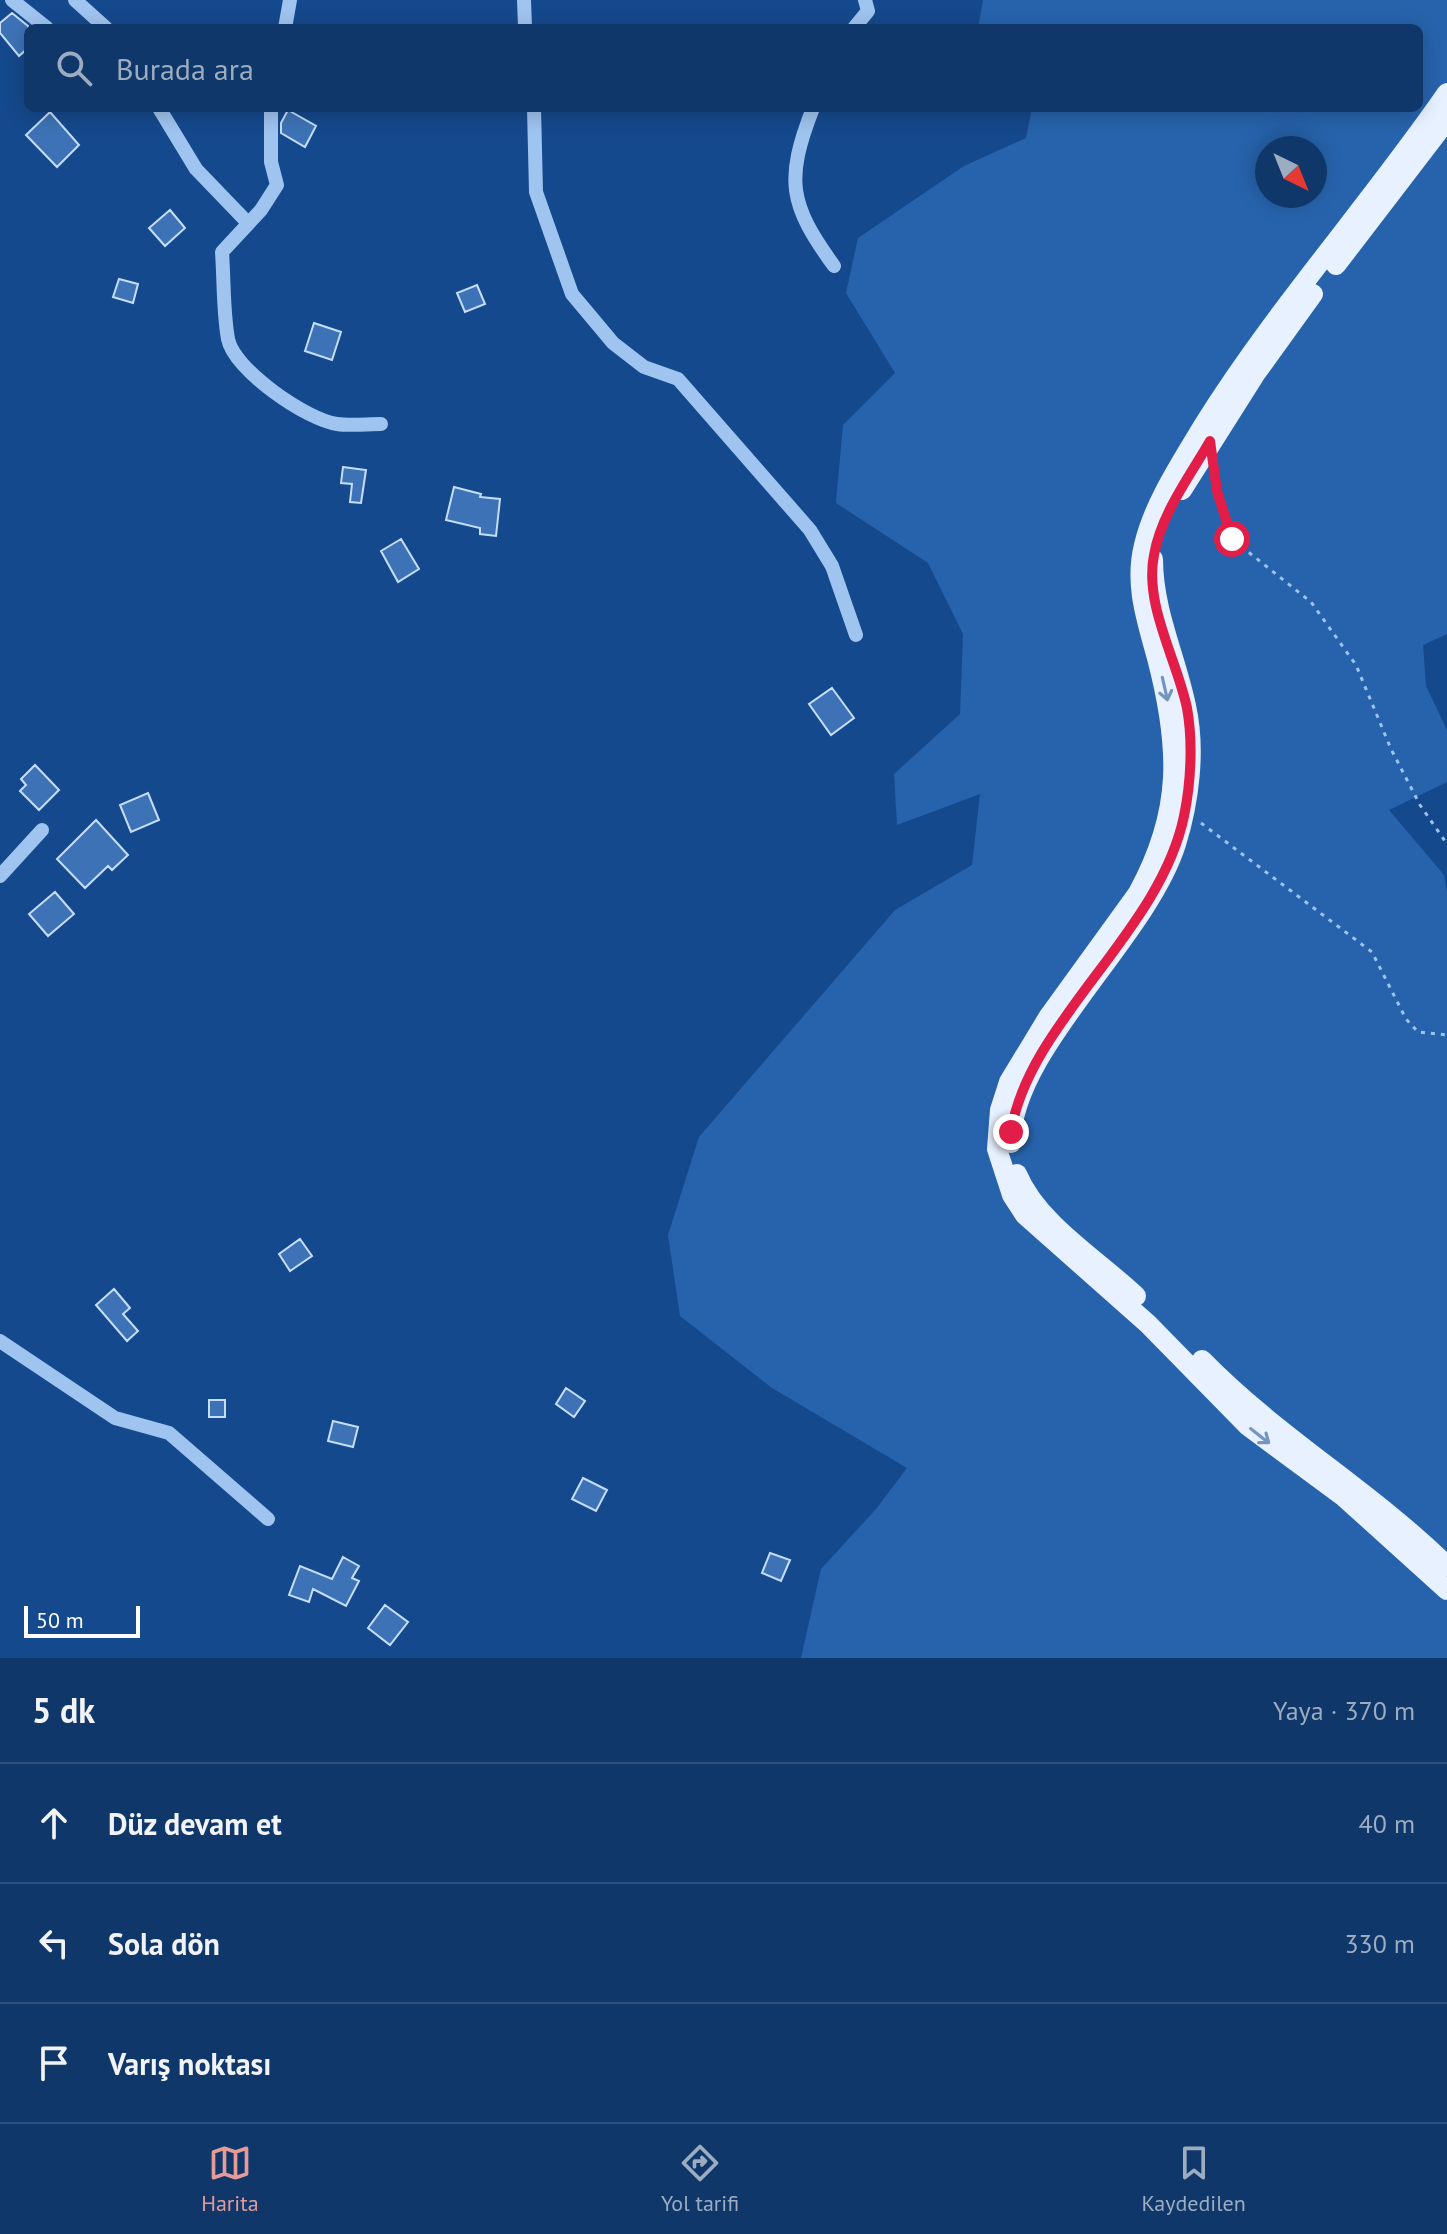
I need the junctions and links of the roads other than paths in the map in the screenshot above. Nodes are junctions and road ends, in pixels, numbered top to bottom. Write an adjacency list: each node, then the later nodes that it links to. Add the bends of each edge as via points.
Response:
1 (12, 0): 6 (street)
2 (75, 0): 7 (street)
3 (290, 0): 8 (street)
4 (524, 0): 9 (street)
5 (865, 0): 10 (street, via 868,11)
6 (42, 24)
7 (102, 24)
8 (286, 24)
9 (525, 24)
10 (857, 24)
11 (1447, 93): 26 (main road, one-way to 26, via 1227,387 1151,524 1141,599 1172,720 1176,769 1170,813 1138,893 1023,1056 1009,1082 997,1130 1002,1173 1025,1215 1148,1324 1248,1426 1344,1497)
12 (161, 112): 17 (street, via 196,169)
13 (271, 112): 17 (street, via 271,162 277,185)
14 (534, 112): 20 (street, via 536,192 572,294 613,343 644,367 678,379 810,530 832,566)
15 (811, 112): 18 (street, via 798,146 793,191 814,239)
16 (1447, 120): 25 (main road, via 1312,296 1210,441 1161,531 1153,556 1159,609 1187,710 1190,762 1185,811 1175,848 1130,930 1031,1073 1013,1119 1011,1152 1023,1188 1048,1216 1244,1400 1377,1503)
17 (248, 223): 19 (street, via 222,252 228,342 241,363 311,414 335,424)
18 (834, 266)
19 (381, 424)
20 (856, 635)
21 (42, 830): 22 (street)
22 (0, 876)
23 (0, 1341): 24 (street, via 115,1418 169,1433)
24 (268, 1519)
25 (1447, 1566)
26 (1447, 1590)

